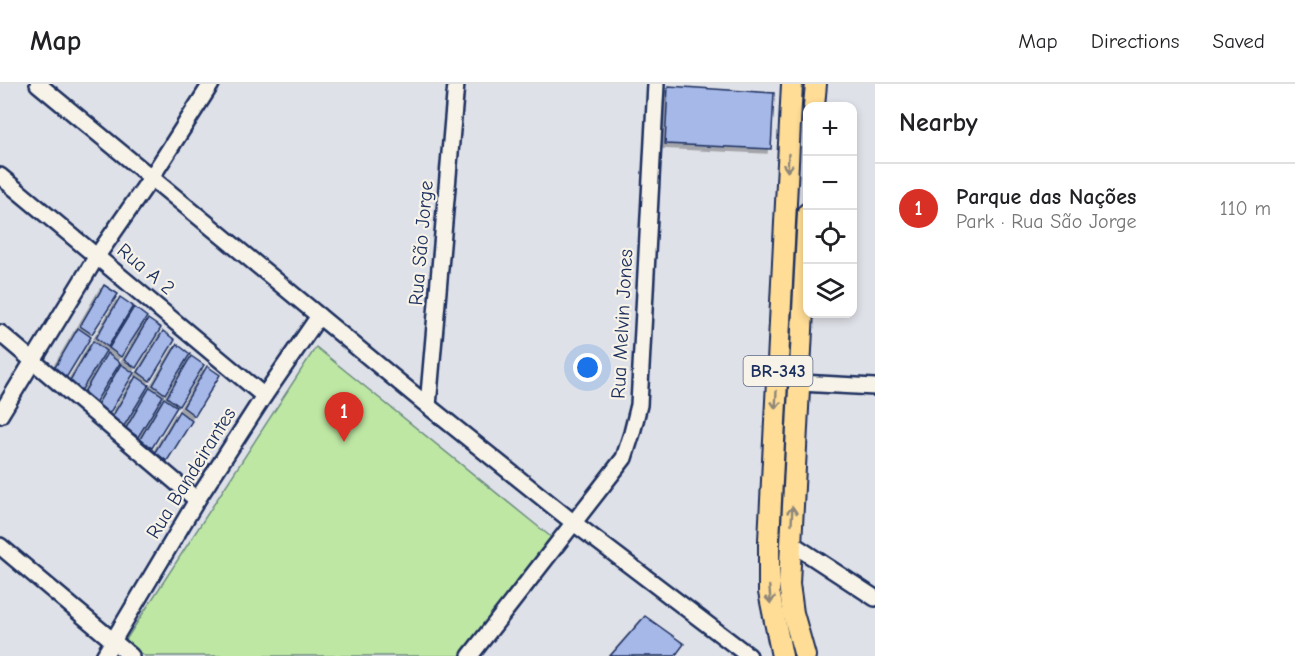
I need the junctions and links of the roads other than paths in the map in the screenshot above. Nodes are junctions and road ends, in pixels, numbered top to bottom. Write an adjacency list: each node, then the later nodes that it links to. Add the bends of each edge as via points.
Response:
1 (38, 84): 7 (street)
2 (211, 84): 10 (street)
3 (456, 84): 19 (street, Rua São Jorge)
4 (656, 84): 22 (street, Rua Melvin Jones, via 639,405 624,458)
5 (792, 84): 31 (main road, BR-343, one-way to 31, via 769,540 769,592)
6 (816, 84): 8 (main road)
7 (53, 90): 10 (street)
8 (814, 102)
9 (0, 176): 11 (street, Rua A 2)
10 (151, 177): 11 (street); 13 (street)
11 (98, 255): 15 (street); 18 (street, Rua A 2)
12 (805, 264): 16 (main road, BR-343)
13 (319, 316): 18 (street, Rua Bandeirantes); 19 (street)
14 (0, 333): 15 (street)
15 (33, 361): 20 (street); 21 (street)
16 (800, 383): 17 (street); 23 (main road, BR-343, one-way to 16)
17 (875, 387)
18 (264, 396): 21 (street, Rua Bandeirantes)
19 (428, 406): 22 (street)
20 (0, 415)
21 (197, 500): 26 (street, Rua Bandeirantes)
22 (574, 523): 29 (street, Rua Melvin Jones); 30 (street)
23 (791, 543): 25 (street); 32 (main road, BR-343, via 789,584)
24 (0, 546): 26 (street)
25 (875, 598)
26 (113, 642): 27 (street, Rua Bandeirantes); 28 (street)
27 (104, 656)
28 (131, 656)
29 (470, 656)
30 (749, 656)
31 (782, 656)
32 (805, 656)

